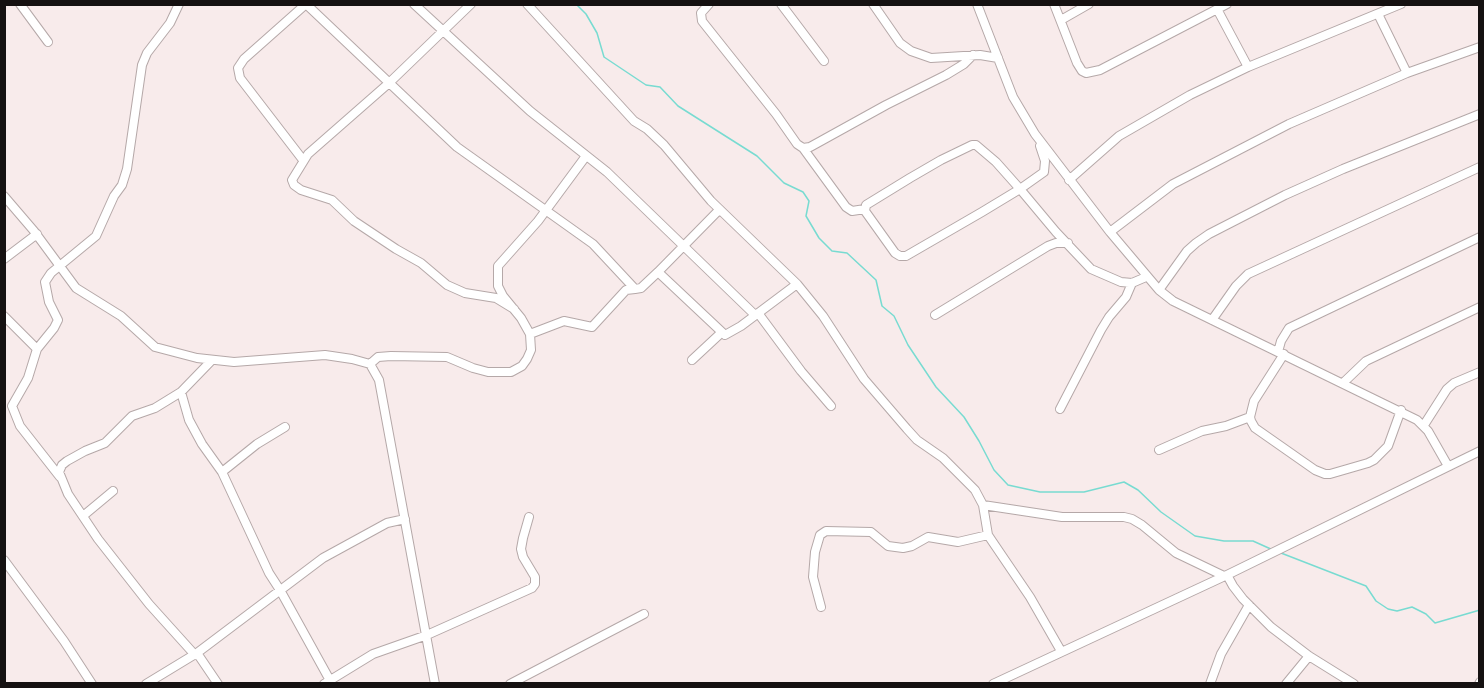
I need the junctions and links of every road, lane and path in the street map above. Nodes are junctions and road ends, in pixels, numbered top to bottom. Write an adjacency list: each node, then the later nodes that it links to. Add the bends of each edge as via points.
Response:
1 (20, 4): 18 (street)
2 (179, 4): 44 (street, via 142,65 122,184 96,236)
3 (414, 4): 17 (street)
4 (471, 4): 17 (street)
5 (527, 4): 37 (street, via 634,121 664,145)
6 (709, 4): 28 (street, via 701,13 702,21)
7 (781, 4): 22 (street)
8 (873, 4): 20 (street, via 906,49 931,58)
9 (977, 4): 21 (street)
10 (1054, 4): 16 (street)
11 (1089, 4): 16 (street)
12 (1227, 4): 14 (street)
13 (1401, 4): 15 (street)
14 (1217, 9): 16 (street, via 1094,72 1082,71); 23 (street)
15 (1378, 14): 23 (street); 24 (street)
16 (1060, 20)
17 (443, 30): 25 (street); 29 (street, via 523,106)
18 (48, 42)
19 (1479, 47): 24 (street)
20 (973, 55): 21 (street); 28 (street, via 946,75)
21 (998, 58): 27 (street, via 1013,97)
22 (824, 61)
23 (1248, 67): 32 (street, via 1142,121)
24 (1407, 73): 38 (street, via 1289,124 1204,167 1173,184)
25 (389, 83): 30 (street); 30 (street, via 306,4 244,59 238,68 240,78); 36 (street, via 457,147)
26 (1479, 114): 50 (street, via 1343,169 1209,234 1187,251)
27 (1035, 134): 32 (street); 33 (street, via 1046,169)
28 (802, 148): 35 (street, via 846,207 852,211)
29 (586, 156): 36 (street); 42 (street)
30 (303, 160): 52 (street, via 292,180 298,188 332,200 354,221 421,263 447,285 465,293 496,298)
31 (1479, 167): 56 (street, via 1248,274)
32 (1069, 180): 38 (street)
33 (1020, 189): 35 (street, via 981,148 972,145 929,166); 35 (street, via 903,257 895,253); 41 (street)
34 (4, 196): 39 (street)
35 (864, 209)
36 (546, 210): 49 (street, via 594,244); 52 (street, via 498,266 498,286)
37 (719, 210): 42 (street); 48 (street)
38 (1110, 232): 46 (street)
39 (37, 234): 43 (street); 44 (street)
40 (1479, 237): 60 (street, via 1289,328 1281,341)
41 (1068, 243): 47 (street, via 1091,269); 54 (street, via 1048,246)
42 (684, 246): 45 (street); 53 (street)
43 (4, 259)
44 (60, 266): 59 (street, via 45,284 57,320); 61 (street, via 76,288 121,316 151,345)
45 (658, 272): 49 (street); 57 (street)
46 (1146, 276): 47 (street); 50 (street)
47 (1132, 283): 68 (street, via 1126,297 1108,317)
48 (797, 284): 53 (street); 79 (street, via 824,316 864,378 917,440 975,490)
49 (635, 289): 58 (street, via 626,290 592,327 564,321)
50 (1159, 290): 56 (street)
51 (1479, 307): 65 (street, via 1366,361)
52 (514, 309): 58 (street)
53 (757, 314): 57 (street, via 728,334); 67 (street)
54 (935, 315)
55 (4, 316): 59 (street)
56 (1212, 320): 60 (street)
57 (721, 333): 62 (street)
58 (531, 334): 63 (street, via 527,359 511,372 488,372 447,357 382,356)
59 (37, 349): 77 (street, via 28,378 12,406 20,426)
60 (1281, 353): 65 (street); 70 (street, via 1254,401)
61 (212, 360): 63 (street, via 247,362 325,355); 66 (street)
62 (692, 360)
63 (370, 364): 82 (street, via 379,380)
64 (1479, 372): 71 (street, via 1447,389)
65 (1343, 383): 69 (street)
66 (181, 393): 76 (street, via 202,444); 77 (street, via 132,416 105,443 67,460 60,468)
67 (831, 406)
68 (1060, 409)
69 (1401, 410): 70 (street, via 1388,446 1374,460 1325,474 1255,428); 71 (street)
70 (1250, 417): 73 (street, via 1202,431)
71 (1424, 425): 75 (street)
72 (285, 427): 76 (street)
73 (1159, 450)
74 (1479, 451): 75 (street)
75 (1448, 466): 85 (street)
76 (222, 472): 86 (street)
77 (60, 477): 80 (street)
78 (113, 491): 80 (street)
79 (983, 505): 83 (street); 85 (street, via 1062,517 1132,519 1176,553)
80 (83, 516): 92 (street, via 149,604)
81 (530, 517): 90 (street, via 521,549 535,577 534,586)
82 (405, 519): 86 (street, via 391,522 323,558); 90 (street)
83 (988, 535): 88 (street, via 958,542 928,537 903,548 888,546 871,532 826,531 820,535 815,552 813,577); 91 (street)
84 (4, 560): 95 (street)
85 (1225, 576): 87 (street); 91 (street)
86 (280, 590): 92 (street); 94 (street)
87 (1249, 604): 93 (street); 101 (street, via 1221,654)
88 (821, 607)
89 (644, 614): 99 (street)
90 (427, 635): 94 (street, via 374,654); 98 (street)
91 (1061, 651): 100 (street)
92 (196, 654): 96 (street); 97 (street)
93 (1309, 656): 102 (street); 103 (street)
94 (328, 682)
95 (92, 684)
96 (146, 684)
97 (218, 684)
98 (435, 684)
99 (510, 684)
100 (993, 684)
101 (1210, 684)
102 (1286, 684)
103 (1354, 684)

